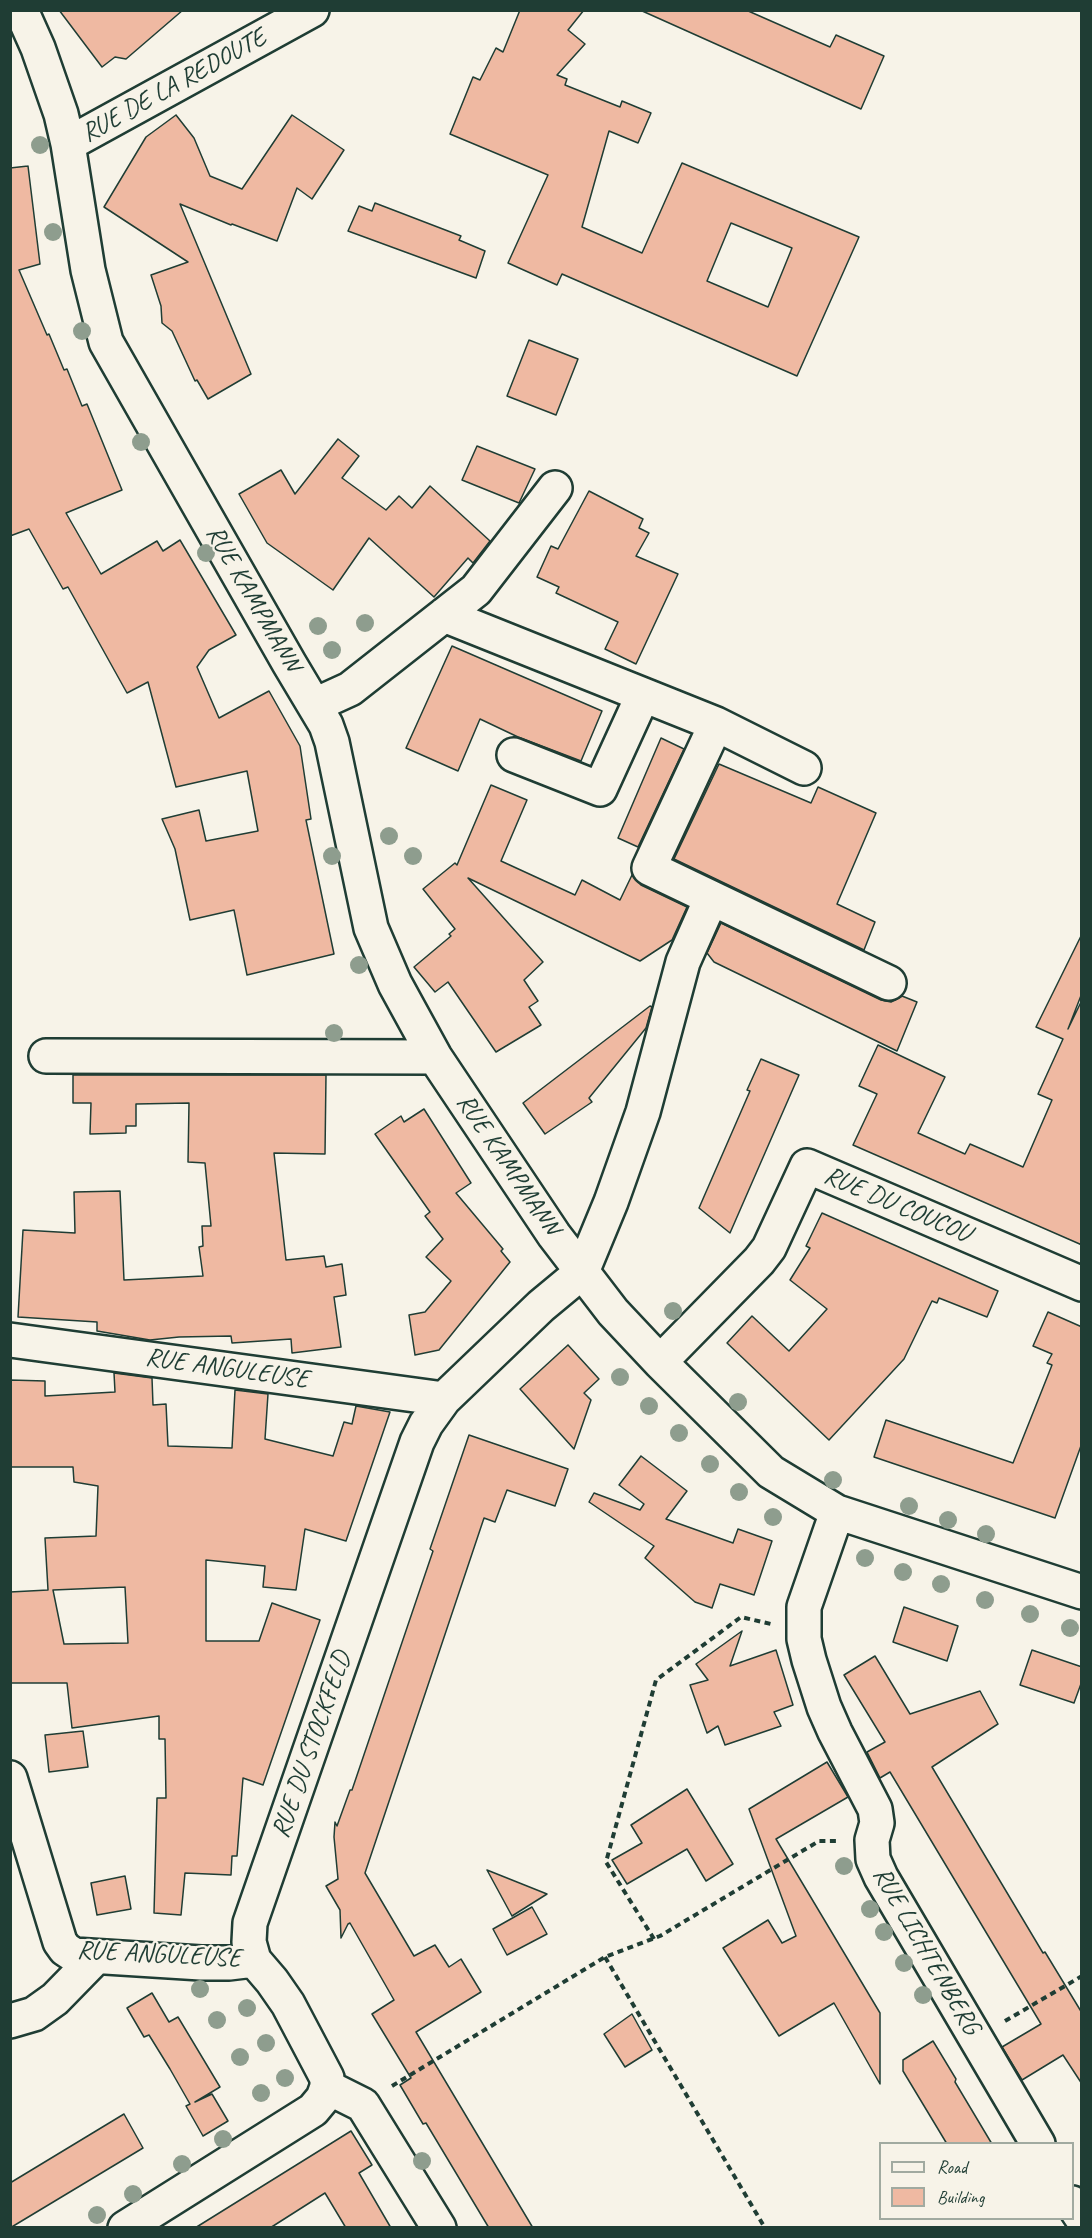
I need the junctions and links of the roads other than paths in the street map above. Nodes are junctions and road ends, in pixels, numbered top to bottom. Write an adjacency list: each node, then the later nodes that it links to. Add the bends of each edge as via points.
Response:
1 (21, 10): 3 (street, RUE KAMPMANN, via 50,79)
2 (312, 10): 3 (street, RUE DE LA REDOUTE)
3 (68, 144): 7 (street, RUE KAMPMANN, via 88,270 106,342)
4 (555, 488): 5 (street, via 476,590)
5 (444, 615): 6 (street); 7 (street, via 350,689)
6 (643, 695): 8 (street); 9 (street, via 600,789)
7 (315, 705): 14 (street, RUE KAMPMANN, via 332,741 371,928 395,984)
8 (716, 724): 10 (street); 11 (street, via 649,868)
9 (514, 755)
10 (804, 768)
11 (711, 899): 12 (street); 15 (street, via 683,962 643,1112)
12 (889, 983)
13 (46, 1056): 14 (street)
14 (435, 1057): 15 (street, RUE KAMPMANN)
15 (582, 1272): 18 (street, RUE KAMPMANN); 19 (street, RUE DU STOCKFELD)
16 (1082, 1284): 18 (street, RUE DU COUCOU, via 807,1166 769,1248)
17 (10, 1340): 19 (street, RUE ANGULEUSE)
18 (660, 1362): 20 (street, RUE KAMPMANN, via 771,1472)
19 (444, 1399): 24 (street, RUE DU STOCKFELD, via 417,1442 250,1923 249,1942)
20 (837, 1512): 21 (street, RUE KAMPMANN); 27 (street, RUE LICHTENBERG, via 804,1606 809,1660 824,1707 875,1809 873,1859 881,1877)
21 (1082, 1592)
22 (10, 1778): 23 (street, RUE ANGULEUSE, via 60,1942 74,1955)
23 (96, 1957): 24 (street, RUE ANGULEUSE, via 201,1963); 25 (street, via 55,2000)
24 (254, 1960): 26 (street, via 288,2004 327,2078)
25 (10, 2021)
26 (327, 2087): 28 (street, via 313,2110); 29 (street, via 363,2105)
27 (1037, 2142)
28 (125, 2228)
29 (439, 2228)

